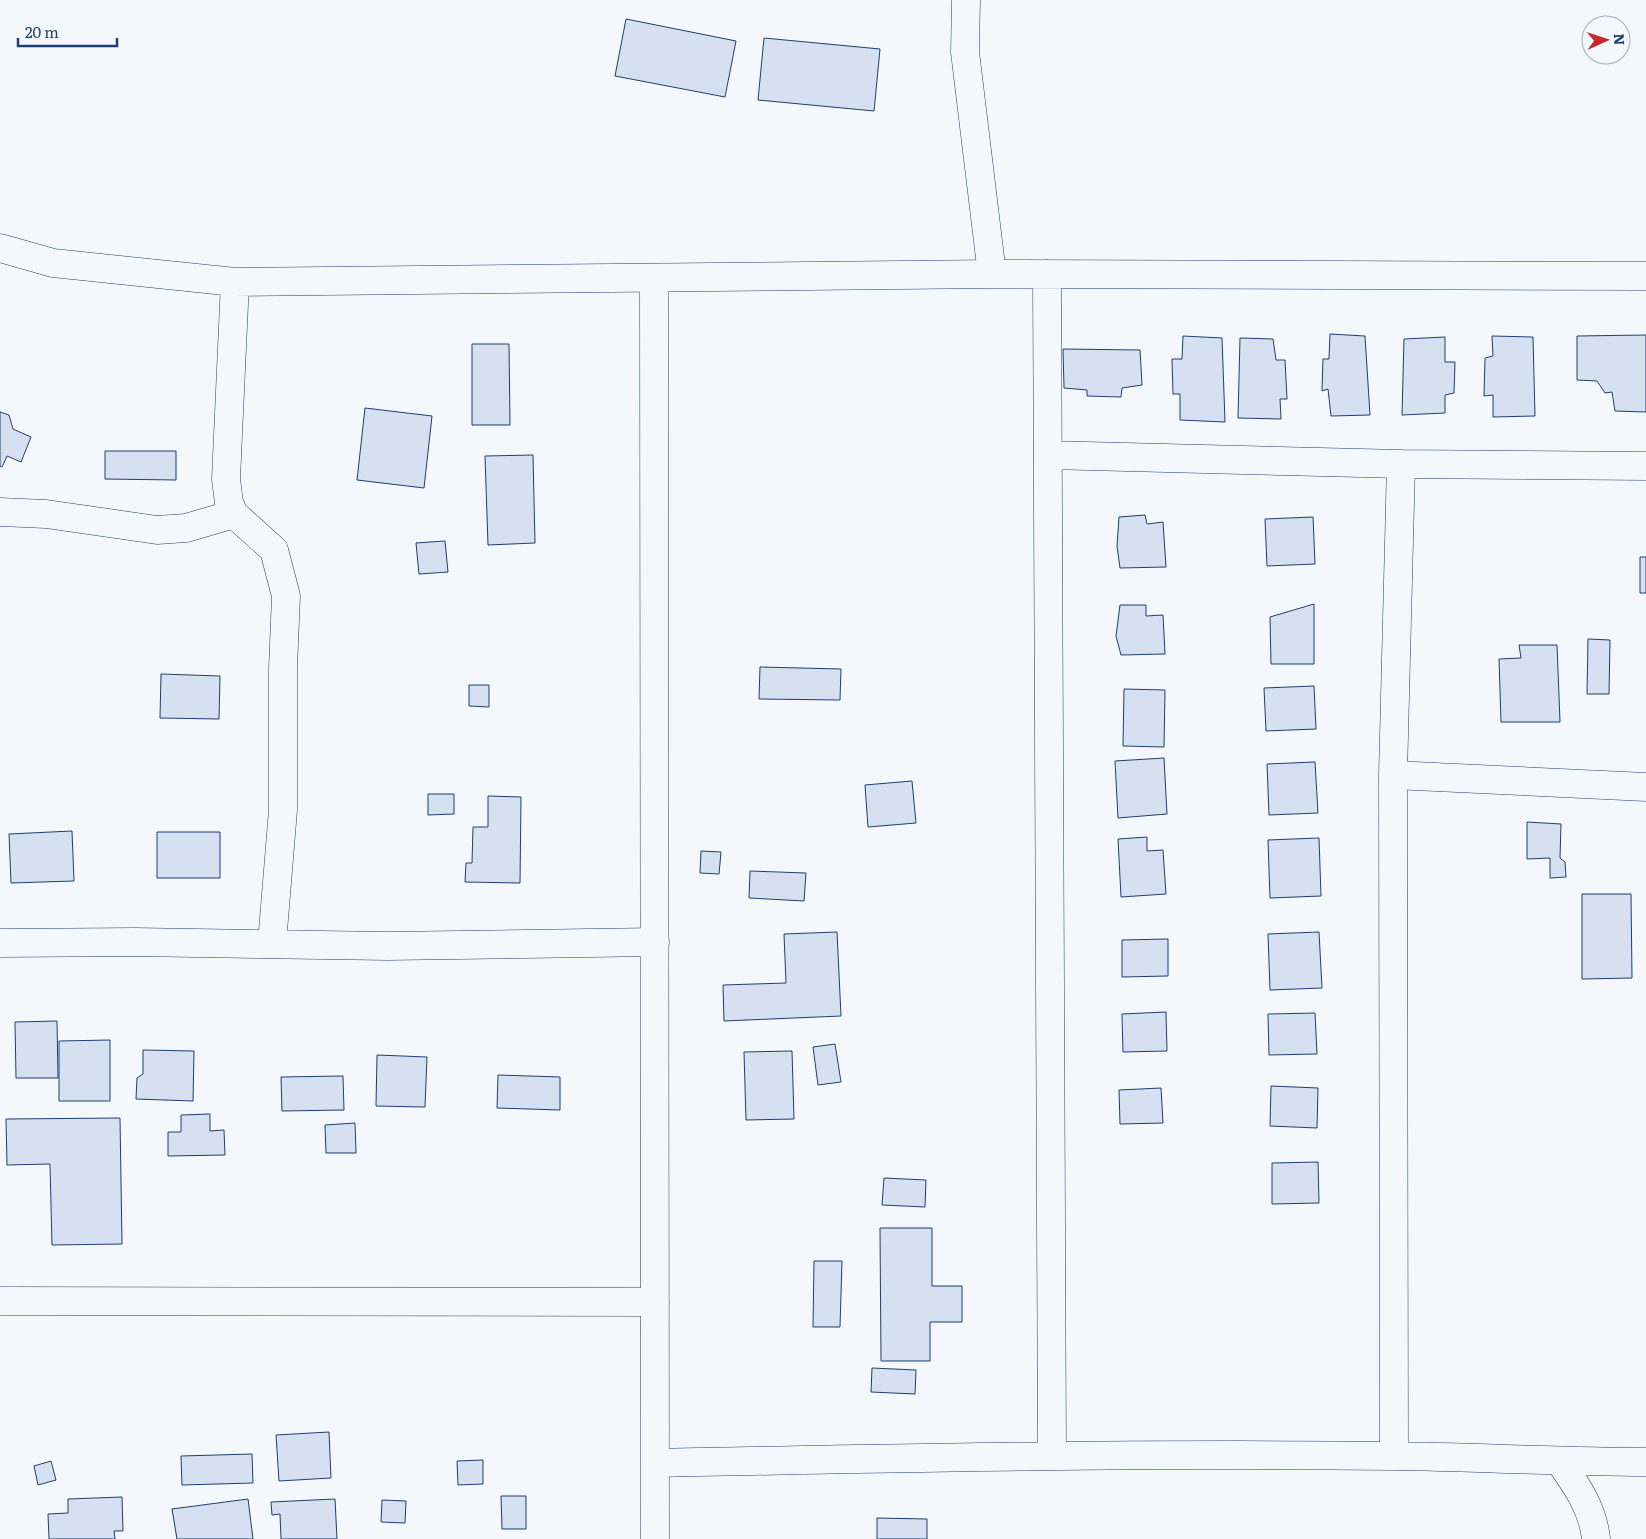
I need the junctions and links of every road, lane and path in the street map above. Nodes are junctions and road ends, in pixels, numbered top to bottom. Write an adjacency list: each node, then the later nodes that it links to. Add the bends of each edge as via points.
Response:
1 (966, 0): 3 (street, via 965,52)
2 (0, 248): 7 (street, via 53,264)
3 (992, 274): 4 (street); 6 (street)
4 (1047, 274): 5 (street); 8 (street)
5 (1646, 276)
6 (654, 279): 7 (street); 15 (street)
7 (235, 282): 12 (street, via 226,479)
8 (1048, 455): 9 (street); 20 (street)
9 (1401, 464): 10 (street); 13 (street)
10 (1646, 466)
11 (0, 512): 12 (street, via 46,514 157,530 186,528)
12 (234, 514): 16 (street, via 274,550 286,596 283,810)
13 (1393, 775): 14 (street); 21 (street)
14 (1646, 787)
15 (654, 942): 16 (street, via 388,946); 19 (street)
16 (272, 943): 17 (street)
17 (0, 944)
18 (0, 1301): 19 (street)
19 (655, 1302): 24 (street)
20 (1052, 1455): 21 (street); 24 (street)
21 (1394, 1456): 22 (street)
22 (1560, 1462): 23 (street); 26 (street, via 1582,1496)
23 (1646, 1462)
24 (655, 1464): 25 (street)
25 (654, 1539)
26 (1596, 1539)

